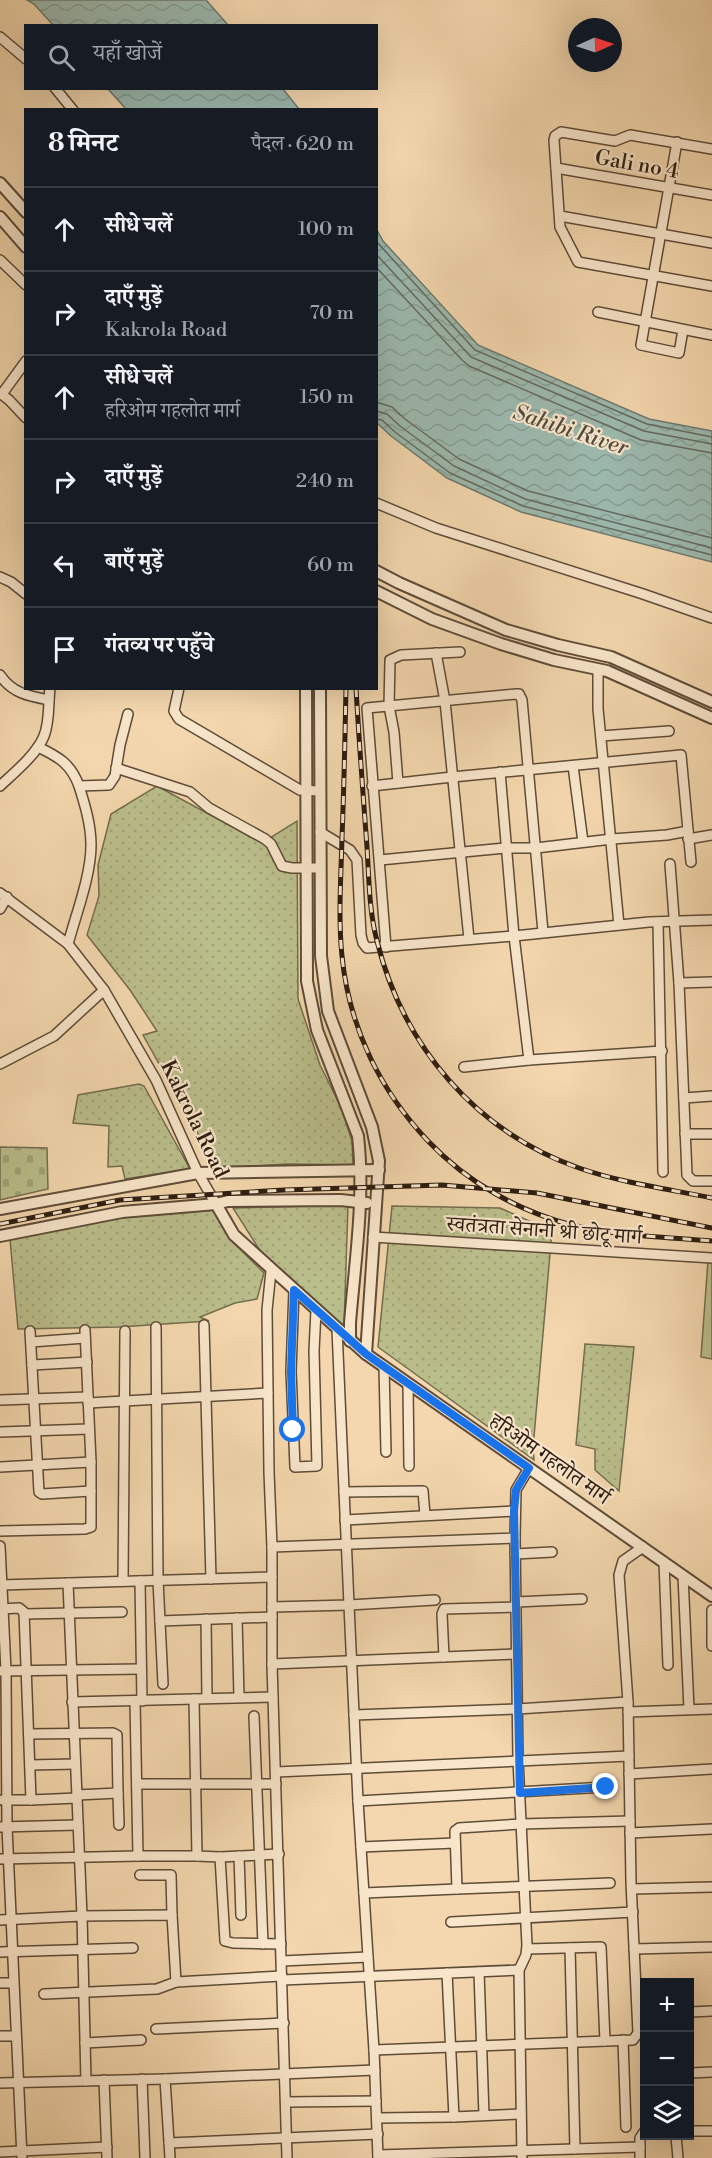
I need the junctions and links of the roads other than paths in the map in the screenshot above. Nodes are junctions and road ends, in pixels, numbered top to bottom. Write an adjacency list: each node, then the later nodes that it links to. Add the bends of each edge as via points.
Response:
1 (0, 37): 2 (street)
2 (24, 57)
3 (57, 90): 4 (street)
4 (71, 108)
5 (677, 142): 6 (street); 7 (street, via 630,135 615,141 558,134 554,140); 9 (street)
6 (712, 149)
7 (556, 168): 9 (street, Gali no 4); 12 (street)
8 (0, 183): 11 (street)
9 (669, 187): 10 (street, Gali no 4); 15 (street)
10 (712, 195)
11 (24, 210)
12 (560, 216): 15 (street); 19 (street, via 561,230 578,262)
13 (0, 217): 14 (street)
14 (6, 231): 17 (street)
15 (660, 234): 16 (street); 19 (street)
16 (712, 243)
17 (24, 245)
18 (0, 260): 20 (street)
19 (653, 275): 21 (street); 23 (street)
20 (24, 283)
21 (712, 286)
22 (598, 312): 23 (street)
23 (646, 322): 24 (street); 24 (street, via 641,345 679,353)
24 (684, 330): 25 (street)
25 (712, 334)
26 (24, 364): 27 (street)
27 (1, 393): 28 (street)
28 (24, 416)
29 (378, 505): 34 (street, via 436,528)
30 (378, 572): 45 (street, via 506,630 611,657)
31 (0, 577): 32 (street)
32 (24, 592)
33 (378, 592): 37 (street, via 432,619 501,644)
34 (712, 618)
35 (460, 652): 36 (street)
36 (436, 653): 44 (street); 46 (street, via 401,655 390,660)
37 (598, 669): 48 (street); 50 (street)
38 (0, 675): 43 (street, via 14,690)
39 (50, 690): 43 (street)
40 (179, 690): 62 (street, via 174,711 179,719 300,790)
41 (306, 690): 62 (street)
42 (320, 690): 63 (street)
43 (49, 700): 51 (street, via 48,722)
44 (445, 701): 46 (street); 55 (street, via 519,694); 57 (street)
45 (712, 702)
46 (389, 706): 58 (street); 61 (street, via 367,708)
47 (128, 714): 54 (street)
48 (712, 718)
49 (669, 731): 50 (street)
50 (601, 736): 52 (street)
51 (38, 747): 59 (street); 60 (street, via 63,760)
52 (604, 764): 53 (street); 65 (street, via 681,755); 67 (street)
53 (573, 766): 55 (street); 68 (street)
54 (116, 768): 60 (street, via 109,785); 75 (street, via 190,792 209,808 271,844 282,866)
55 (528, 769): 56 (street); 69 (street)
56 (500, 772): 57 (street); 70 (street)
57 (452, 777): 58 (street); 71 (street)
58 (398, 783): 61 (street)
59 (0, 786)
60 (80, 786): 86 (street, via 91,846)
61 (372, 786): 72 (street)
62 (307, 790): 63 (street); 75 (street)
63 (320, 791): 64 (street)
64 (320, 832): 76 (street); 87 (street, via 355,855 360,935 367,948)
65 (688, 835): 66 (street); 67 (street); 73 (street)
66 (712, 835)
67 (612, 839): 68 (street); 82 (street)
68 (583, 842): 69 (street)
69 (536, 848): 70 (street); 83 (street)
70 (505, 849): 71 (street); 84 (street)
71 (460, 853): 72 (street); 85 (street)
72 (380, 860): 87 (street)
73 (691, 862)
74 (670, 864): 79 (street)
75 (305, 868): 76 (street); 99 (street, via 309,997 317,1030 358,1136)
76 (320, 868): 100 (street, via 324,992 333,1028 372,1127)
77 (3, 895): 78 (street); 86 (street, Kakrola Road)
78 (0, 909)
79 (675, 921): 80 (street); 81 (street); 89 (street)
80 (712, 921)
81 (658, 922): 82 (street); 91 (street)
82 (619, 925): 83 (street)
83 (543, 932): 84 (street)
84 (514, 936): 85 (street); 93 (street)
85 (469, 939): 87 (street)
86 (68, 944): 90 (street, Kakrola Road)
87 (386, 947)
88 (712, 982): 89 (street)
89 (679, 983): 96 (street)
90 (104, 990): 92 (street, via 54,1036); 102 (street, Kakrola Road, via 156,1080)
91 (662, 1051): 93 (street); 101 (street)
92 (3, 1060)
93 (529, 1060): 94 (street)
94 (464, 1067)
95 (712, 1096): 96 (street)
96 (684, 1098): 97 (street)
97 (685, 1134): 98 (street); 103 (street, via 689,1179)
98 (712, 1134)
99 (360, 1169): 100 (street); 102 (street); 104 (street)
100 (379, 1170): 106 (street)
101 (663, 1172)
102 (198, 1173): 105 (street, Kakrola Road); 107 (street)
103 (712, 1181)
104 (360, 1202): 105 (street); 106 (street); 119 (street)
105 (216, 1204): 108 (street, via 122,1212); 111 (street, Kakrola Road, via 234,1235)
106 (376, 1204): 109 (street)
107 (0, 1209)
108 (0, 1236)
109 (373, 1237): 110 (street, स्वतंत्रता सेनानी श्री छोटू मार्ग); 121 (street)
110 (712, 1258)
111 (271, 1271): 112 (street, Kakrola Road); 126 (street, via 267,1310)
112 (294, 1290): 113 (street, Kakrola Road); 113 (street, via 291,1371 295,1467 317,1466)
113 (316, 1310): 116 (street, Kakrola Road)
114 (204, 1325): 127 (street)
115 (156, 1327): 129 (street)
116 (337, 1329): 119 (street, Kakrola Road); 143 (street)
117 (30, 1331): 120 (street)
118 (125, 1331): 132 (street)
119 (351, 1341): 121 (street, Kakrola Road)
120 (31, 1342): 122 (street, via 85,1334); 123 (street)
121 (366, 1354): 124 (street, हरिओम गहलोत मार्ग)
122 (87, 1362): 123 (street); 131 (street)
123 (32, 1365): 128 (street)
124 (384, 1367): 125 (street, हरिओम गहलोत मार्ग); 136 (street)
125 (408, 1386): 139 (street); 141 (street, हरिओम गहलोत मार्ग)
126 (268, 1393): 127 (street); 151 (street)
127 (205, 1395): 129 (street); 158 (street)
128 (34, 1399): 130 (street); 131 (street); 134 (street)
129 (156, 1399): 132 (street); 159 (street)
130 (0, 1400)
131 (88, 1400): 132 (street); 133 (street)
132 (124, 1401): 160 (street)
133 (89, 1429): 134 (street); 137 (street)
134 (36, 1431): 135 (street); 138 (street)
135 (0, 1432)
136 (386, 1452)
137 (91, 1462): 138 (street); 142 (street)
138 (37, 1465): 140 (street); 142 (street, via 40,1493)
139 (409, 1466)
140 (0, 1467)
141 (529, 1468): 144 (street, via 516,1490); 152 (street, हरिओम गहलोत मार्ग)
142 (91, 1491): 147 (street, via 92,1524 88,1529)
143 (344, 1492): 145 (street, via 423,1491); 146 (street)
144 (514, 1511): 145 (street); 148 (street)
145 (425, 1515): 146 (street)
146 (345, 1520): 149 (street)
147 (0, 1531)
148 (515, 1538): 149 (street); 154 (street)
149 (346, 1545): 151 (street); 168 (street)
150 (0, 1546): 163 (street)
151 (272, 1547): 157 (street)
152 (643, 1547): 155 (street, हरिओम गहलोत मार्ग); 195 (street, via 623,1562 619,1575)
153 (552, 1552): 154 (street)
154 (515, 1554): 167 (street)
155 (664, 1562): 156 (street, हरिओम गहलोत मार्ग); 183 (street)
156 (683, 1576): 164 (street, हरिओम गहलोत मार्ग); 196 (street)
157 (272, 1577): 158 (street); 172 (street)
158 (211, 1579): 159 (street)
159 (158, 1580): 161 (street); 177 (street)
160 (123, 1581): 161 (street); 162 (street)
161 (140, 1581): 184 (street)
162 (68, 1583): 163 (street); 173 (street)
163 (1, 1585): 169 (street)
164 (712, 1596)
165 (582, 1599): 167 (street)
166 (435, 1600): 168 (street)
167 (516, 1604): 179 (street); 180 (street, via 444,1609)
168 (349, 1605): 172 (street); 181 (street)
169 (1, 1609): 174 (street, via 22,1609); 185 (street)
170 (712, 1610): 178 (street)
171 (122, 1612): 173 (street)
172 (272, 1612): 175 (street); 182 (street)
173 (69, 1613): 174 (street); 187 (street)
174 (24, 1614): 186 (street)
175 (237, 1618): 176 (street); 189 (street)
176 (206, 1619): 177 (street); 191 (street)
177 (160, 1621): 188 (street)
178 (712, 1646)
179 (516, 1654): 180 (street); 198 (street)
180 (444, 1657): 181 (street)
181 (352, 1661): 182 (street); 199 (street)
182 (272, 1664): 190 (street)
183 (668, 1665)
184 (141, 1669): 187 (street); 193 (street)
185 (3, 1671): 186 (street); 211 (street)
186 (27, 1671): 187 (street); 202 (street)
187 (71, 1671): 194 (street)
188 (163, 1684)
189 (239, 1697): 190 (street); 191 (street)
190 (273, 1697): 209 (street)
191 (207, 1698): 192 (street)
192 (194, 1699): 193 (street); 214 (street)
193 (139, 1701): 194 (street); 212 (street)
194 (72, 1702): 201 (street)
195 (628, 1707): 196 (street); 198 (street); 203 (street)
196 (689, 1709): 197 (street)
197 (712, 1709)
198 (517, 1710): 199 (street); 204 (street)
199 (354, 1715): 207 (street)
200 (254, 1716): 215 (street)
201 (73, 1733): 202 (street); 205 (street); 217 (street, via 117,1735)
202 (29, 1734): 206 (street)
203 (629, 1756): 204 (street); 210 (street)
204 (518, 1760): 207 (street); 218 (street)
205 (75, 1764): 206 (street); 219 (street)
206 (30, 1765): 221 (street)
207 (356, 1768): 209 (street); 222 (street)
208 (712, 1769): 210 (street)
209 (276, 1772): 213 (street)
210 (629, 1774): 223 (street)
211 (3, 1780): 220 (street)
212 (136, 1784): 214 (street); 234 (street)
213 (276, 1784): 215 (street); 232 (street)
214 (196, 1785): 215 (street); 235 (street)
215 (258, 1785): 233 (street)
216 (606, 1787): 218 (street)
217 (118, 1793): 219 (street); 226 (street)
218 (520, 1793): 222 (street); 224 (street)
219 (77, 1797): 221 (street); 225 (street)
220 (3, 1800): 221 (street); 227 (street)
221 (31, 1800)
222 (358, 1802): 231 (street)
223 (630, 1821): 224 (street); 229 (street)
224 (521, 1824): 230 (street, via 457,1829); 242 (street)
225 (78, 1825): 227 (street); 237 (street)
226 (119, 1826)
227 (3, 1827): 239 (street)
228 (712, 1829): 229 (street)
229 (630, 1833): 245 (street)
230 (454, 1843): 231 (street); 244 (street)
231 (361, 1847): 246 (street)
232 (279, 1854): 233 (street); 256 (street)
233 (260, 1855): 236 (street); 255 (street)
234 (138, 1856): 235 (street); 237 (street)
235 (197, 1856): 238 (street)
236 (239, 1856): 238 (street); 249 (street)
237 (80, 1857): 239 (street); 250 (street)
238 (220, 1857): 255 (street, via 224,1938 228,1942)
239 (4, 1859): 253 (street)
240 (141, 1875): 248 (street, via 171,1875)
241 (610, 1883): 242 (street)
242 (524, 1887): 244 (street); 251 (street)
243 (712, 1887): 245 (street)
244 (457, 1889): 246 (street)
245 (632, 1889): 247 (street)
246 (364, 1893): 265 (street)
247 (633, 1912): 251 (street); 262 (street)
248 (172, 1915): 250 (street); 272 (street)
249 (241, 1915)
250 (82, 1916): 253 (street); 260 (street)
251 (526, 1918): 254 (street); 261 (street)
252 (0, 1920): 253 (street)
253 (11, 1920): 263 (street)
254 (451, 1922)
255 (263, 1944): 256 (street)
256 (281, 1944): 266 (street)
257 (712, 1947): 262 (street)
258 (133, 1948): 260 (street)
259 (570, 1948): 261 (street); 287 (street, via 601,1947); 288 (street)
260 (83, 1949): 263 (street); 275 (street)
261 (527, 1949): 267 (street)
262 (634, 1950): 277 (street)
263 (13, 1951): 264 (street); 274 (street)
264 (0, 1952)
265 (368, 1958): 266 (street); 271 (street)
266 (282, 1961): 270 (street)
267 (519, 1970): 268 (street); 290 (street)
268 (479, 1972): 269 (street); 291 (street)
269 (447, 1973): 271 (street); 292 (street)
270 (282, 1978): 271 (street); 272 (street); 281 (street)
271 (369, 1978): 293 (street)
272 (176, 1982): 275 (street, via 157,1989)
273 (0, 1983): 274 (street)
274 (13, 1983): 284 (street)
275 (83, 1992): 276 (street); 289 (street)
276 (44, 1994)
277 (640, 2007)
278 (712, 2011): 279 (street)
279 (694, 2013)
280 (640, 2020): 286 (street, via 636,2038)
281 (284, 2023): 282 (street); 297 (street)
282 (156, 2029)
283 (0, 2036): 284 (street)
284 (15, 2036): 303 (street)
285 (141, 2040): 289 (street)
286 (623, 2040): 287 (street); 310 (street)
287 (605, 2041): 288 (street)
288 (572, 2042): 290 (street); 320 (street)
289 (85, 2043): 301 (street)
290 (520, 2046): 291 (street); 306 (street)
291 (482, 2047): 292 (street); 307 (street)
292 (451, 2048): 293 (street); 308 (street)
293 (374, 2050): 294 (street)
294 (375, 2070): 297 (street); 304 (street)
295 (712, 2072): 296 (street)
296 (694, 2073)
297 (285, 2074): 299 (street); 305 (street)
298 (142, 2079): 299 (street); 300 (street); 326 (street)
299 (165, 2079): 317 (street)
300 (104, 2080): 301 (street); 318 (street)
301 (86, 2081): 303 (street)
302 (0, 2083): 303 (street)
303 (17, 2083): 322 (street)
304 (376, 2101): 305 (street); 309 (street)
305 (286, 2102): 314 (street)
306 (521, 2114): 307 (street); 323 (street)
307 (484, 2115): 308 (street)
308 (454, 2117): 309 (street)
309 (377, 2118): 313 (street)
310 (626, 2127)
311 (694, 2131): 312 (street)
312 (712, 2131)
313 (378, 2134): 314 (street); 324 (street)
314 (287, 2137): 317 (street); 328 (street)
315 (641, 2140): 319 (street)
316 (676, 2140): 330 (street)
317 (169, 2143): 327 (street)
318 (107, 2147): 322 (street); 325 (street)
319 (640, 2147): 320 (street); 329 (street)
320 (575, 2149): 323 (street)
321 (0, 2152): 322 (street)
322 (22, 2155)
323 (522, 2155): 324 (street)
324 (378, 2157)
325 (107, 2158)
326 (145, 2158)
327 (170, 2158)
328 (287, 2158)
329 (640, 2158)
330 (678, 2158)

